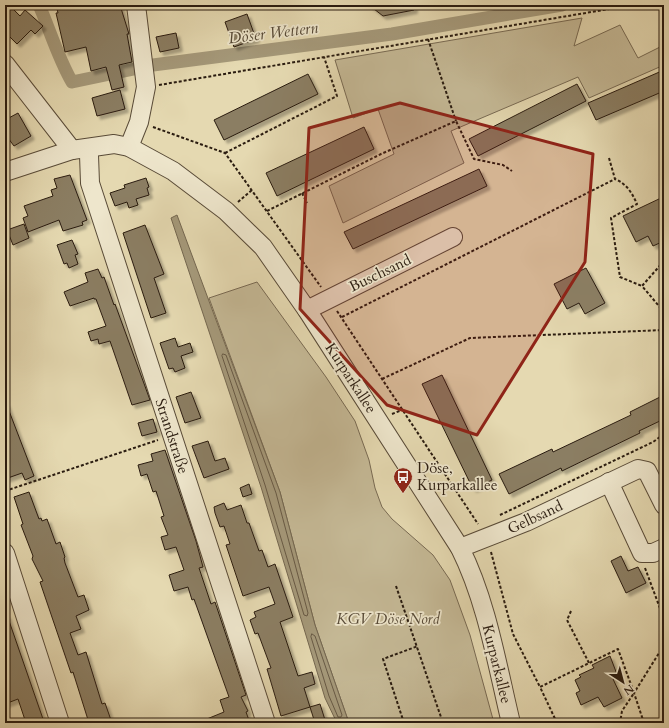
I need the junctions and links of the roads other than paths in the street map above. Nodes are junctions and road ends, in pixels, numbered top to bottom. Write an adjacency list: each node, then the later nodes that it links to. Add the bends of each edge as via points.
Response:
1 (136, 5): 3 (street, via 146,83 139,122)
2 (5, 64): 4 (street)
3 (129, 147): 4 (street, Kurparkallee, via 114,144); 7 (street, Kurparkallee, via 173,171 226,211 263,247)
4 (80, 149): 5 (street, Kurparkallee); 14 (street, Strandstraße, via 89,154 90,184)
5 (5, 172)
6 (453, 237): 7 (street, Buschsand)
7 (307, 310): 10 (street, Kurparkallee)
8 (609, 482): 9 (street, Gelbsand, via 638,469 647,471); 10 (street, Gelbsand, via 526,522); 11 (street, via 642,553 653,553)
9 (664, 505)
10 (460, 548): 15 (street, Kurparkallee, via 480,598)
11 (664, 548)
12 (5, 553): 13 (street)
13 (60, 723)
14 (266, 723)
15 (511, 723)

